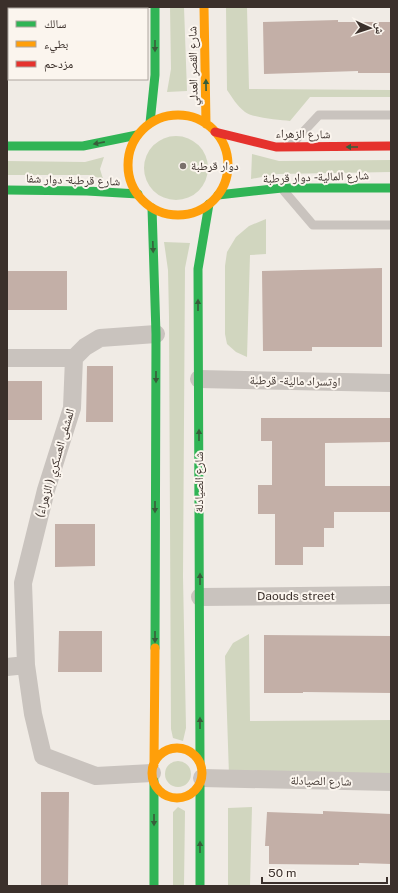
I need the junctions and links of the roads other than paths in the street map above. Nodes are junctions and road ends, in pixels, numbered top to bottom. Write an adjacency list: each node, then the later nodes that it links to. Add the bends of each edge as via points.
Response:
1 (155, 7): 4 (street, one-way to 4, via 155,75)
2 (204, 7): 5 (street, شارع القصر العدلي, one-way to 2)
3 (391, 115): 10 (lane, via 319,115)
4 (150, 123): 5 (street, via 163,116 178,114 193,117); 7 (street)
5 (206, 124): 6 (street)
6 (216, 132): 10 (street, شارع الزهراء, via 276,147); 15 (street, via 225,146 228,163 226,180)
7 (137, 135): 8 (street, one-way to 8, via 83,146); 14 (street, via 130,149 128,165 130,180)
8 (7, 146)
9 (391, 146): 10 (street, شارع الزهراء, one-way to 10)
10 (289, 147)
11 (282, 188): 12 (street, شارع المالية - دوار قرطبة); 15 (street, شارع المالية - دوار قرطبة); 18 (lane, via 313,225)
12 (391, 188)
13 (7, 190): 14 (street, شارع قرطبة- دوار شفا)
14 (138, 194): 17 (street)
15 (218, 195): 16 (street)
16 (210, 204): 17 (street, via 191,213 171,214); 22 (street, شارع الصيادلة, one-way to 16, via 198,269)
17 (152, 208): 19 (street, one-way to 19)
18 (391, 225)
19 (156, 334): 21 (street, via 100,338 85,347); 29 (street, one-way to 29)
20 (7, 358): 21 (street)
21 (74, 358): 24 (street, المشفى العسكري ( الزهراء), via 72,408)
22 (199, 379): 23 (street, اوتسراد مالية - قرطبة); 26 (street, شارع الصيادلة, one-way to 22)
23 (391, 383)
24 (15, 583): 27 (street, المشفى العسكري ( الزهراء))
25 (391, 595): 26 (street, Daouds street)
26 (200, 597): 30 (street, شارع الصيادلة, one-way to 26)
27 (26, 665): 28 (street); 29 (street, المشفى العسكري ( الزهراء), via 33,714 43,756 96,776)
28 (7, 667)
29 (153, 773): 30 (street, via 157,789 175,798 187,797 194,792); 30 (street, via 158,758 164,752 180,748 195,755); 32 (street, one-way to 32)
30 (201, 775): 31 (street, شارع الصيادلة); 33 (street, شارع الصيادلة, one-way to 30)
31 (391, 782)
32 (154, 886)
33 (200, 886)

